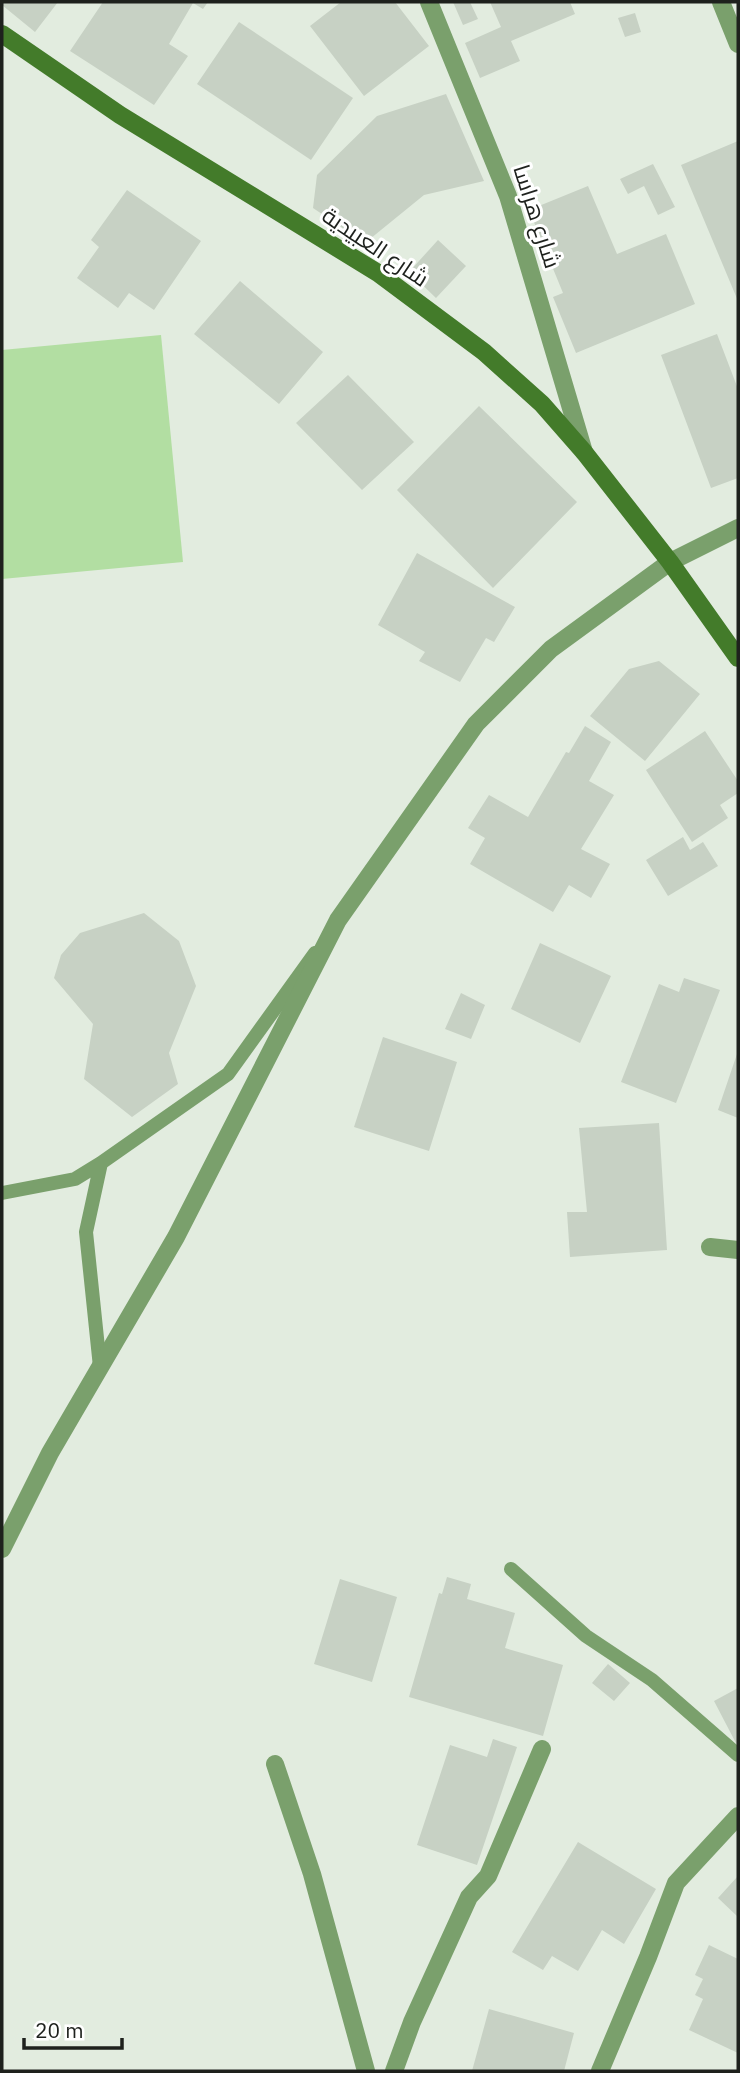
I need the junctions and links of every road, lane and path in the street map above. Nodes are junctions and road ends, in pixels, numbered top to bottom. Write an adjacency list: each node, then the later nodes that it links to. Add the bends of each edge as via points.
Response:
1 (429, 2): 5 (street, شارع هراسا, via 508,196)
2 (721, 2): 4 (street)
3 (2, 34): 5 (main road, شارع العبيدية, via 120,115 378,273 484,352 542,404)
4 (738, 44)
5 (584, 452): 7 (main road, شارع العبيدية)
6 (738, 528): 7 (street)
7 (670, 562): 8 (main road, شارع العبيدية); 9 (street, via 551,649 476,724)
8 (738, 658)
9 (338, 920): 10 (lane, via 228,1074); 14 (street, via 176,1237)
10 (101, 1163): 11 (lane, via 75,1180); 14 (lane, via 86,1232)
11 (6, 1188)
12 (710, 1247): 13 (street)
13 (738, 1250)
14 (100, 1367): 15 (street)
15 (2, 1549)
16 (511, 1569): 18 (lane, via 586,1636 652,1680)
17 (542, 1749): 22 (street, via 488,1876 469,1897 417,2009)
18 (738, 1755)
19 (275, 1764): 21 (street, via 312,1874)
20 (738, 1816): 23 (street, via 676,1883)
21 (366, 2071)
22 (394, 2071)
23 (600, 2071)

